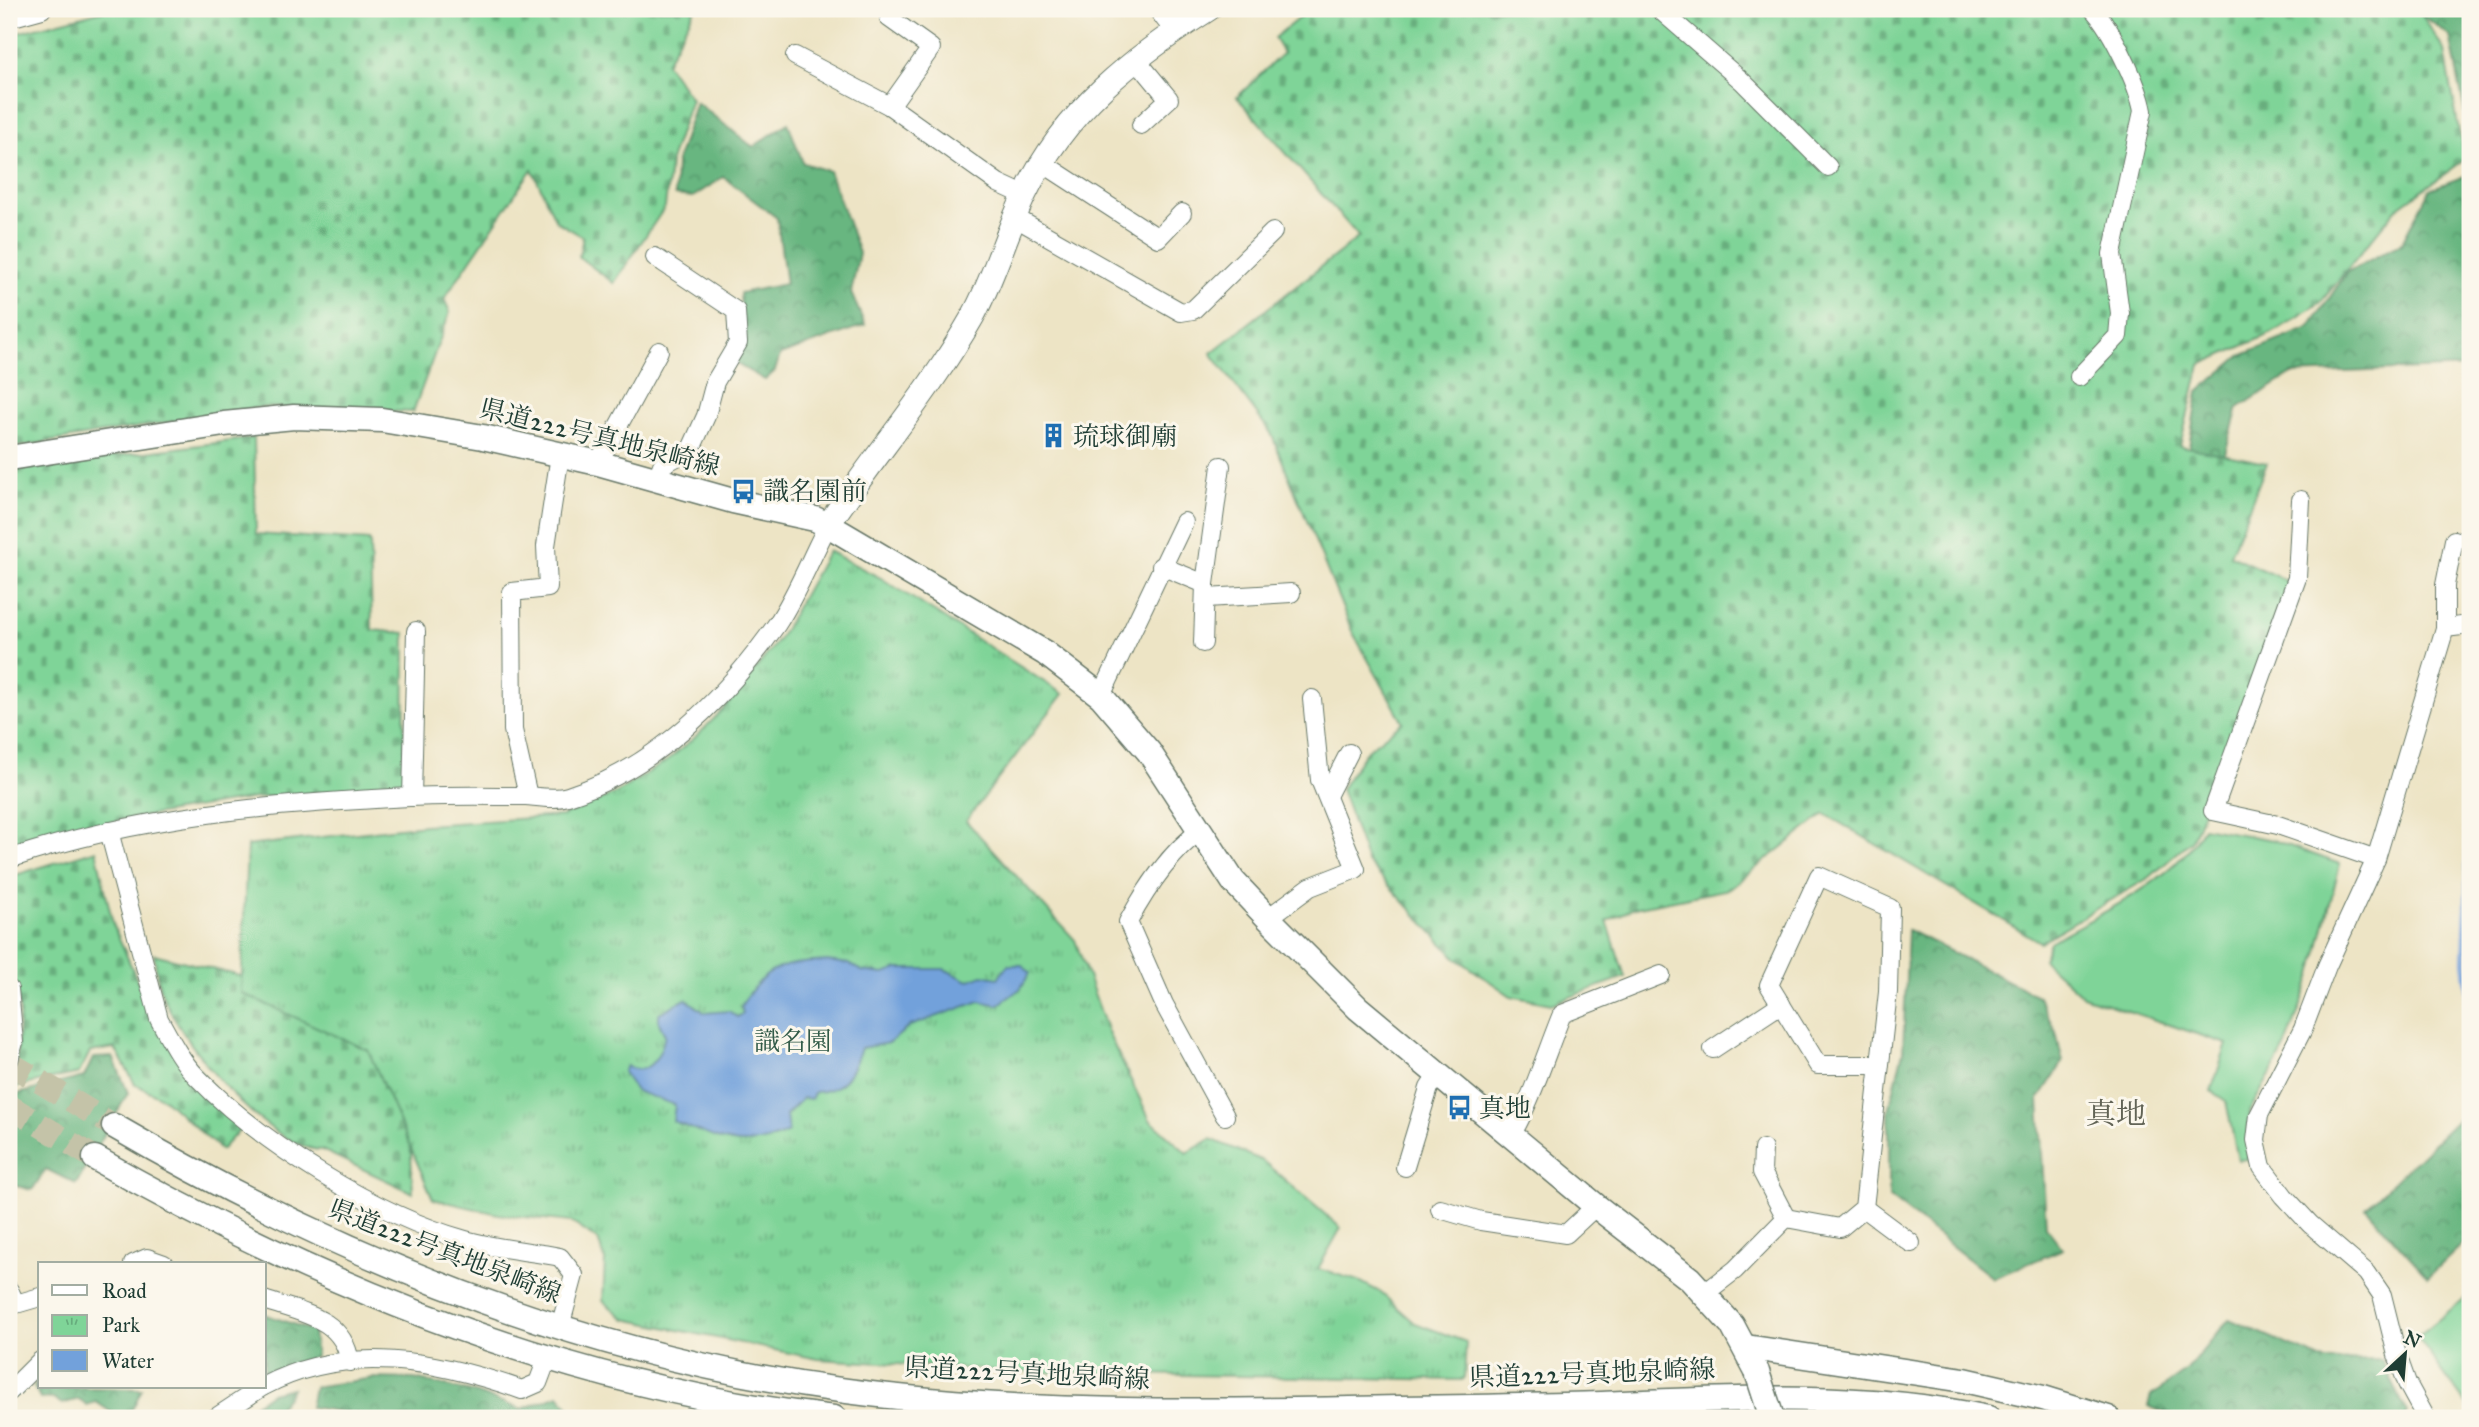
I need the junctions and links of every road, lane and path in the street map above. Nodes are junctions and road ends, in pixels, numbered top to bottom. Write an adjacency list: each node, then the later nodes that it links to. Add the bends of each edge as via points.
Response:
1 (42, 9): 7 (street)
2 (893, 9): 11 (street, via 889,18 931,48)
3 (1157, 9): 8 (street)
4 (1209, 9): 8 (street)
5 (1659, 9): 14 (street, via 1742,81)
6 (2093, 9): 21 (street, via 2104,20 2139,90 2143,111 2112,254 2120,313 2118,337)
7 (9, 18)
8 (1174, 31): 10 (street)
9 (795, 56): 11 (street)
10 (1135, 58): 12 (street, via 1169,99); 13 (street, via 1088,101)
11 (890, 106): 15 (street, via 998,183)
12 (1141, 125)
13 (1041, 162): 15 (street); 16 (street, via 1158,238)
14 (1828, 167)
15 (1024, 195): 17 (street)
16 (1182, 214)
17 (1014, 217): 18 (street, via 1181,312 1193,310); 29 (street, via 974,313)
18 (1273, 232)
19 (655, 257): 26 (street, via 736,311 738,343 715,382 691,449 662,465)
20 (659, 351): 24 (street)
21 (2079, 377)
22 (560, 454): 23 (main road, 県道222号真地泉崎線, via 394,422 294,417); 24 (main road, 県道222号真地泉崎線); 40 (street, via 546,546 548,588 512,592 513,730)
23 (9, 458)
24 (598, 463): 26 (main road, 県道222号真地泉崎線)
25 (1222, 466): 32 (street)
26 (656, 481): 29 (main road, 県道222号真地泉崎線)
27 (2301, 500): 46 (street, via 2297,578 2213,811 2278,825)
28 (1184, 522): 31 (street)
29 (828, 525): 37 (main road, 県道222号真地泉崎線, via 1045,653); 40 (street, via 778,622 694,720 657,751 594,786 565,797)
30 (2454, 540): 34 (street, via 2445,585)
31 (1161, 566): 32 (street); 37 (street)
32 (1205, 591): 33 (street); 36 (street)
33 (1291, 593)
34 (2458, 626): 46 (street)
35 (416, 631): 42 (street)
36 (1203, 643)
37 (1101, 696): 44 (main road, 県道222号真地泉崎線, via 1149,751)
38 (1312, 699): 41 (street, via 1320,780)
39 (1349, 753): 41 (street)
40 (528, 796): 42 (street)
41 (1327, 796): 47 (street, via 1356,869 1310,887)
42 (412, 797): 43 (street, via 290,803)
43 (109, 831): 45 (street); 72 (street, via 159,1019 196,1076 248,1123 386,1209 465,1240 560,1257 574,1275)
44 (1200, 831): 47 (main road, 県道222号真地泉崎線, via 1233,881); 55 (street, via 1184,842 1128,922 1164,1004)
45 (9, 859)
46 (2376, 859): 80 (street, via 2304,1028 2259,1115 2256,1140 2262,1167 2284,1196 2367,1273 2382,1295 2397,1355)
47 (1268, 918): 54 (main road, 県道222号真地泉崎線, via 1358,1008)
48 (1661, 975): 57 (street, via 1562,1014)
49 (9, 989): 52 (street, via 13,1042)
50 (1781, 1004): 51 (street); 53 (street, via 1818,1065); 53 (street, via 1769,985 1819,876 1890,908)
51 (1713, 1049)
52 (9, 1060)
53 (1880, 1065): 62 (street)
54 (1439, 1073): 57 (main road, 県道222号真地泉崎線); 60 (street, via 1429,1088)
55 (1225, 1116)
56 (114, 1126): 72 (main road, 県道222号真地泉崎線, via 313,1233 474,1300)
57 (1512, 1134): 61 (main road, 県道222号真地泉崎線)
58 (1763, 1149): 64 (street, via 1762,1172)
59 (95, 1158): 74 (main road, via 304,1268 368,1296)
60 (1405, 1167)
61 (1596, 1206): 63 (street, via 1566,1234 1481,1221); 69 (main road, 県道222号真地泉崎線)
62 (1864, 1208): 64 (street, via 1840,1227); 65 (street)
63 (1440, 1209)
64 (1786, 1218): 69 (street, via 1735,1270)
65 (1912, 1242)
66 (138, 1262): 67 (street, via 147,1258)
67 (158, 1262)
68 (9, 1290): 70 (street, via 16,1304)
69 (1705, 1293): 73 (main road, 県道222号真地泉崎線)
70 (38, 1298)
71 (266, 1301): 75 (street, via 325,1322 341,1335)
72 (560, 1327): 84 (main road, 県道222号真地泉崎線, via 702,1364 844,1391 996,1405 1149,1410 1844,1400)
73 (1746, 1347): 83 (main road, 県道222号真地泉崎線, bridge); 85 (main road, via 1964,1380)
74 (547, 1359): 75 (street, via 538,1383 522,1390 423,1362); 81 (main road, via 697,1396)
75 (350, 1362): 77 (street, via 297,1372)
76 (38, 1363): 79 (street)
77 (266, 1385)
78 (260, 1388): 82 (street)
79 (9, 1392)
80 (2422, 1415)
81 (825, 1417)
82 (215, 1418)
83 (1772, 1418)
84 (1988, 1418)
85 (2108, 1418)

